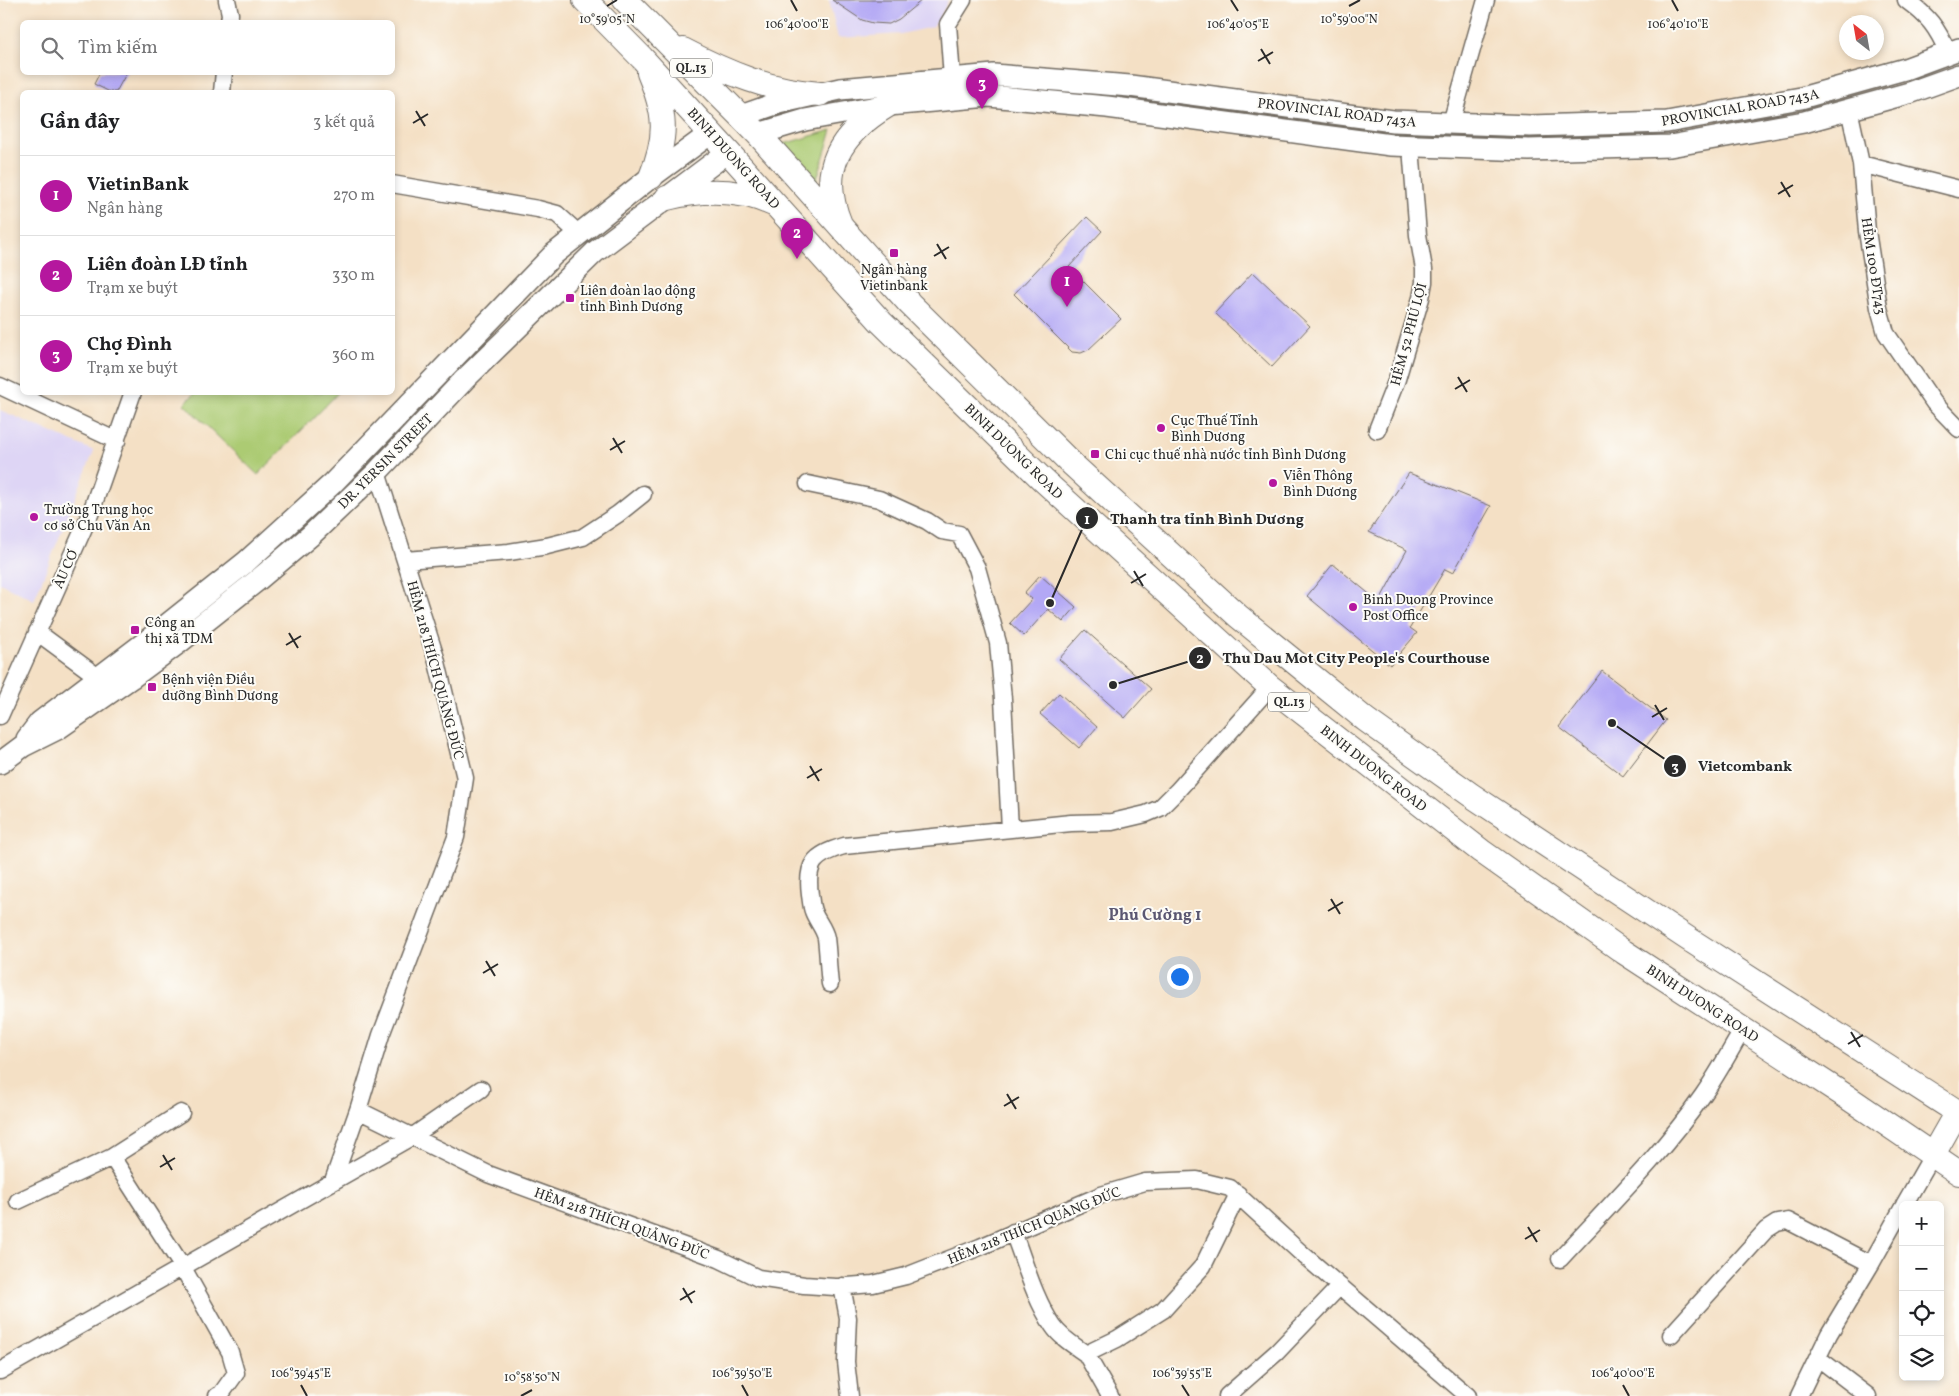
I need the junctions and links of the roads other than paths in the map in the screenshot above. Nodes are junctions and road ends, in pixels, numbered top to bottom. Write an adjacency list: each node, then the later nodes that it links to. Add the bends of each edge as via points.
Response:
1 (227, 0): 7 (street)
2 (585, 0): 10 (highway, BINH DUONG ROAD / QL.13)
3 (625, 0): 8 (highway, QL.13)
4 (963, 0): 13 (street, via 948,24)
5 (1486, 0): 21 (street)
6 (1906, 0): 9 (street, via 1924,13)
7 (229, 20)
8 (664, 40): 16 (highway, via 746,79 782,90); 20 (highway, QL.13)
9 (1953, 51): 21 (main road, PROVINCIAL ROAD 743A, via 1905,69 1802,98 1667,122 1530,126)
10 (642, 58): 22 (highway, BINH DUONG ROAD / QL.13); 27 (highway, via 664,116 662,145)
11 (224, 75): 15 (street)
12 (1959, 75): 19 (main road, PROVINCIAL ROAD 743A)
13 (952, 78): 14 (main road, PROVINCIAL ROAD 743A, via 994,75); 16 (main road, PROVINCIAL ROAD 743A, via 840,89)
14 (1109, 84): 18 (main road); 21 (main road, PROVINCIAL ROAD 743A, via 1393,121)
15 (222, 90)
16 (820, 94): 20 (main road, PROVINCIAL ROAD 743A, via 778,103)
17 (888, 105): 18 (main road, PROVINCIAL ROAD 743A, via 989,96); 23 (main road, PROVINCIAL ROAD 743A, via 805,120); 32 (highway, via 851,132 836,155 832,191)
18 (1107, 107): 24 (main road, PROVINCIAL ROAD 743A)
19 (1849, 109): 24 (main road, PROVINCIAL ROAD 743A, via 1804,122 1670,146 1529,150); 26 (street, HẺM 100 ĐT743)
20 (741, 116): 22 (highway); 23 (highway, QL.13)
21 (1451, 123)
22 (711, 133): 25 (highway, BINH DUONG ROAD / QL.13); 27 (main road, DR. YERSIN STREET)
23 (758, 134): 25 (highway); 32 (highway, QL.13)
24 (1411, 147): 39 (street, HẺM 52 PHÚ LỢI, via 1424,282 1398,380)
25 (728, 152): 30 (main road, DR. YERSIN STREET); 31 (highway, BINH DUONG ROAD / QL.13)
26 (1861, 164): 29 (street); 38 (street, HẺM 100 ĐT743, via 1868,241 1878,308 1886,333 1934,403)
27 (651, 177): 33 (main road, DR. YERSIN STREET)
28 (395, 185): 33 (street, via 557,214)
29 (1959, 189)
30 (667, 198): 31 (highway, via 716,192 756,197); 35 (main road, DR. YERSIN STREET, via 595,252)
31 (777, 206): 53 (highway, BINH DUONG ROAD / QL.13, via 881,322 1043,480)
32 (842, 228): 51 (highway, QL.13, via 910,304 1072,466 1238,616)
33 (579, 234): 34 (main road, DR. YERSIN STREET, via 554,254)
34 (447, 365): 35 (main road); 41 (main road, DR. YERSIN STREET)
35 (464, 380): 42 (main road, DR. YERSIN STREET)
36 (0, 386): 40 (street)
37 (133, 395): 40 (street, ÂU CƠ)
38 (1959, 429)
39 (1378, 430)
40 (117, 441): 49 (street, ÂU CƠ, via 91,512)
41 (364, 451): 42 (main road); 46 (main road, DR. YERSIN STREET)
42 (377, 472): 45 (street, HẺM 218 THÍCH QUẢNG ĐỨC); 47 (main road, DR. YERSIN STREET)
43 (808, 484): 57 (street, via 879,499 942,531 959,534 977,568 998,643)
44 (643, 494): 45 (street, via 583,536 547,546)
45 (405, 560): 61 (street, HẺM 218 THÍCH QUẢNG ĐỨC, via 436,658 465,778 456,837 381,1035)
46 (246, 562): 47 (main road); 48 (main road, DR. YERSIN STREET)
47 (259, 579): 50 (main road, DR. YERSIN STREET)
48 (168, 624): 50 (main road); 52 (main road, DR. YERSIN STREET)
49 (37, 632): 52 (street); 54 (street, ÂU CƠ)
50 (181, 641): 55 (main road, DR. YERSIN STREET, via 59,728)
51 (1292, 660): 53 (highway); 62 (highway, QL.13, via 1366,720 1513,824)
52 (98, 677): 55 (main road, DR. YERSIN STREET, via 40,722)
53 (1270, 686): 57 (street, via 1160,808 1112,822); 59 (highway, BINH DUONG ROAD / QL.13, via 1481,851 1624,952)
54 (0, 716)
55 (23, 746): 56 (main road, DR. YERSIN STREET)
56 (0, 763)
57 (1010, 829): 58 (street, via 844,846 828,850 815,860 809,869 808,879 813,912 826,938)
58 (830, 984)
59 (1743, 1029): 65 (highway, BINH DUONG ROAD / QL.13); 74 (street, via 1685,1118 1637,1177)
60 (481, 1089): 64 (street)
61 (358, 1110): 64 (street, HẺM 218 THÍCH QUẢNG ĐỨC); 68 (street)
62 (1958, 1111): 65 (highway)
63 (180, 1113): 66 (street)
64 (413, 1136): 68 (street); 77 (street, HẺM 218 THÍCH QUẢNG ĐỨC, via 488,1174 719,1259 758,1278 804,1285)
65 (1932, 1156): 67 (highway, BINH DUONG ROAD / QL.13); 71 (street)
66 (112, 1157): 70 (street); 76 (street)
67 (1959, 1174)
68 (333, 1181): 76 (street)
69 (1238, 1194): 73 (street, HẺM 218 THÍCH QUẢNG ĐỨC, via 1230,1188 1197,1180 1145,1182 1101,1195); 78 (street, HẺM 218 THÍCH QUẢNG ĐỨC); 80 (street, via 1204,1266 1162,1310 1117,1339)
70 (18, 1201)
71 (1906, 1201)
72 (1899, 1213): 75 (street)
73 (1014, 1232): 77 (street, HẺM 218 THÍCH QUẢNG ĐỨC, via 906,1276 873,1284); 80 (street, via 1034,1289 1054,1327)
74 (1560, 1259)
75 (1871, 1264): 79 (street, via 1788,1221 1776,1223 1766,1230); 81 (street)
76 (182, 1266): 82 (street); 83 (street, via 230,1352 236,1373)
77 (842, 1286): 84 (street, via 848,1318 846,1362)
78 (1340, 1286): 86 (street, via 1277,1352); 87 (street, HẺM 218 THÍCH QUẢNG ĐỨC)
79 (1671, 1335)
80 (1086, 1354): 85 (street)
81 (1818, 1358): 88 (street); 89 (street)
82 (0, 1371)
83 (217, 1396)
84 (850, 1396)
85 (1110, 1396)
86 (1227, 1396)
87 (1468, 1396)
88 (1800, 1396)
89 (1868, 1396)

